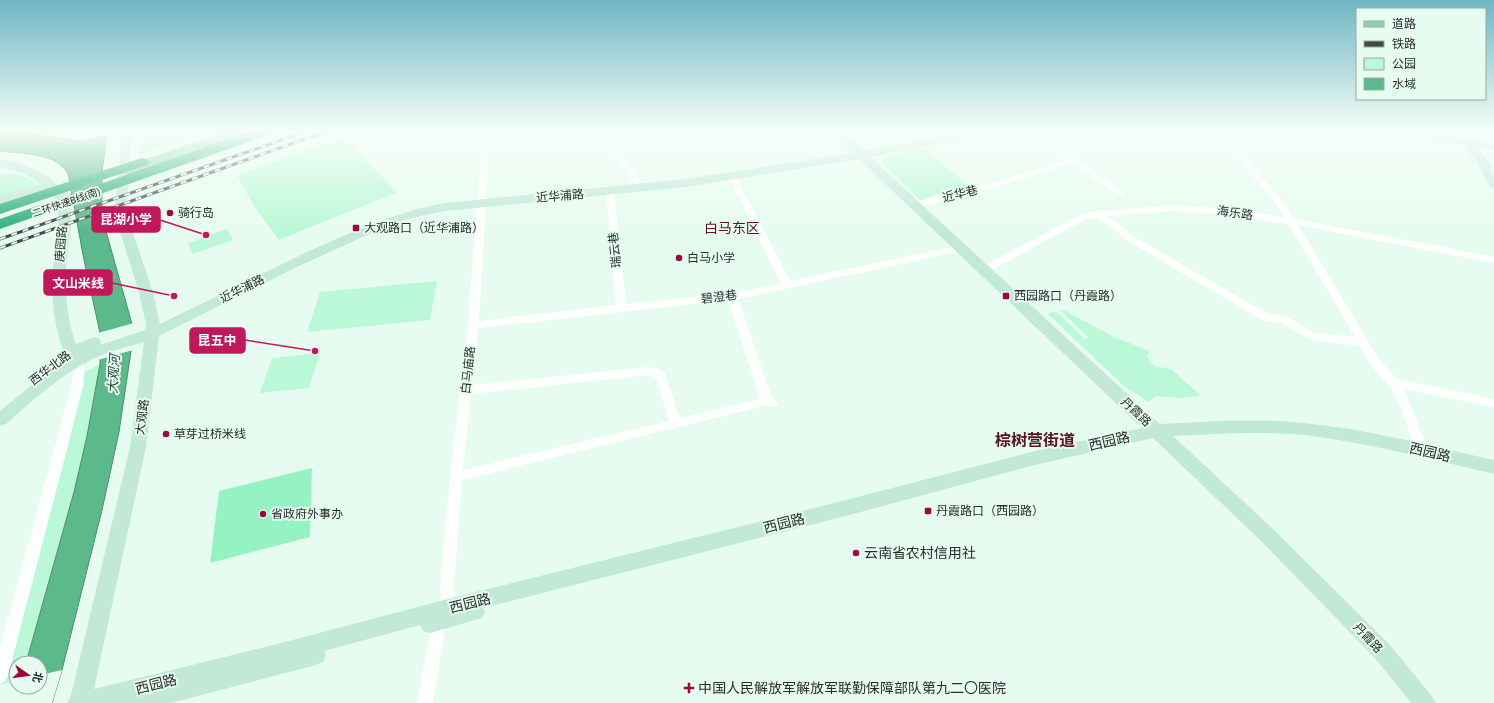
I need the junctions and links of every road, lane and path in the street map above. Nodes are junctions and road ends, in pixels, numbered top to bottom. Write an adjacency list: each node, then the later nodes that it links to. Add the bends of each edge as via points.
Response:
1 (3, 164): 19 (street, 庚园路, via 41,176)
2 (125, 164): 40 (street, 大观路, via 120,213 151,309)
3 (135, 164): 27 (highway)
4 (153, 164): 16 (main road)
5 (155, 164): 16 (main road)
6 (175, 164): 32 (highway, 二环快速B线(南))
7 (484, 164): 24 (street, 白马庙路)
8 (625, 164): 20 (street)
9 (786, 164): 20 (street, 近华浦路)
10 (799, 164): 17 (street, 近华浦路)
11 (871, 164): 26 (street, 丹霞路)
12 (1062, 164): 26 (street, 近华巷, via 994,185)
13 (1079, 164): 22 (street)
14 (1247, 164): 31 (street, via 1281,204)
15 (1484, 164): 18 (street)
16 (139, 169): 25 (main road)
17 (732, 176): 20 (street, 近华浦路); 36 (street)
18 (1494, 184)
19 (50, 185): 23 (street); 42 (street, 庚园路, via 61,198 64,212 59,263 60,298 65,333)
20 (640, 187): 21 (street, 近华浦路); 24 (street, 近华浦路)
21 (610, 192): 24 (street, 近华浦路); 38 (street, 瑞云巷)
22 (1120, 193)
23 (0, 200)
24 (480, 202): 39 (street, 白马庙路); 40 (street, 近华浦路, via 427,209 398,217)
25 (41, 203): 28 (main road); 30 (main road)
26 (915, 205): 33 (street, 丹霞路)
27 (0, 209)
28 (0, 214)
29 (1098, 214): 31 (street, 海乐路, via 1150,209 1199,209); 35 (street, 海乐路, via 1083,217); 41 (street, via 1126,236 1258,313 1284,320 1312,336)
30 (0, 220)
31 (1290, 221): 34 (street, 海乐路); 41 (street)
32 (0, 224)
33 (962, 248): 35 (street, 丹霞路); 36 (street, 碧澄巷)
34 (1494, 260)
35 (985, 269): 51 (street, 丹霞路)
36 (787, 285): 37 (street, 碧澄巷)
37 (732, 296): 38 (street, 碧澄巷); 46 (street, via 766,399)
38 (621, 308): 39 (street, 碧澄巷)
39 (473, 325): 44 (street, 白马庙路)
40 (153, 329): 42 (street, 西华北路, via 97,346); 59 (street, 大观路, via 138,447)
41 (1363, 342): 43 (street, via 1376,364)
42 (74, 357): 48 (street, 西华北路, via 45,370); 49 (street, 西华北路); 57 (street, via 79,375 77,387)
43 (1394, 383): 45 (street); 52 (street)
44 (466, 390): 50 (street, via 649,371 661,376); 55 (street, 白马庙路)
45 (1494, 402)
46 (772, 403)
47 (760, 404): 50 (street)
48 (0, 410)
49 (0, 420)
50 (676, 424): 55 (street)
51 (1159, 434): 52 (street, 西园路, via 1195,427 1270,427 1339,434); 54 (street, 西园路, via 1274,434 1306,437 1381,448); 56 (street, 西园路, via 1037,467); 62 (street, 丹霞路, via 1336,604 1381,650)
52 (1422, 450): 53 (street, 西园路)
53 (1494, 467)
54 (1494, 474)
55 (456, 476): 56 (street, 白马庙路)
56 (443, 615): 59 (street, 西园路); 60 (street, 西园路); 61 (street, 白马庙路)
57 (3, 653): 58 (street)
58 (0, 676)
59 (79, 703)
60 (131, 703)
61 (425, 703)
62 (1425, 703)

